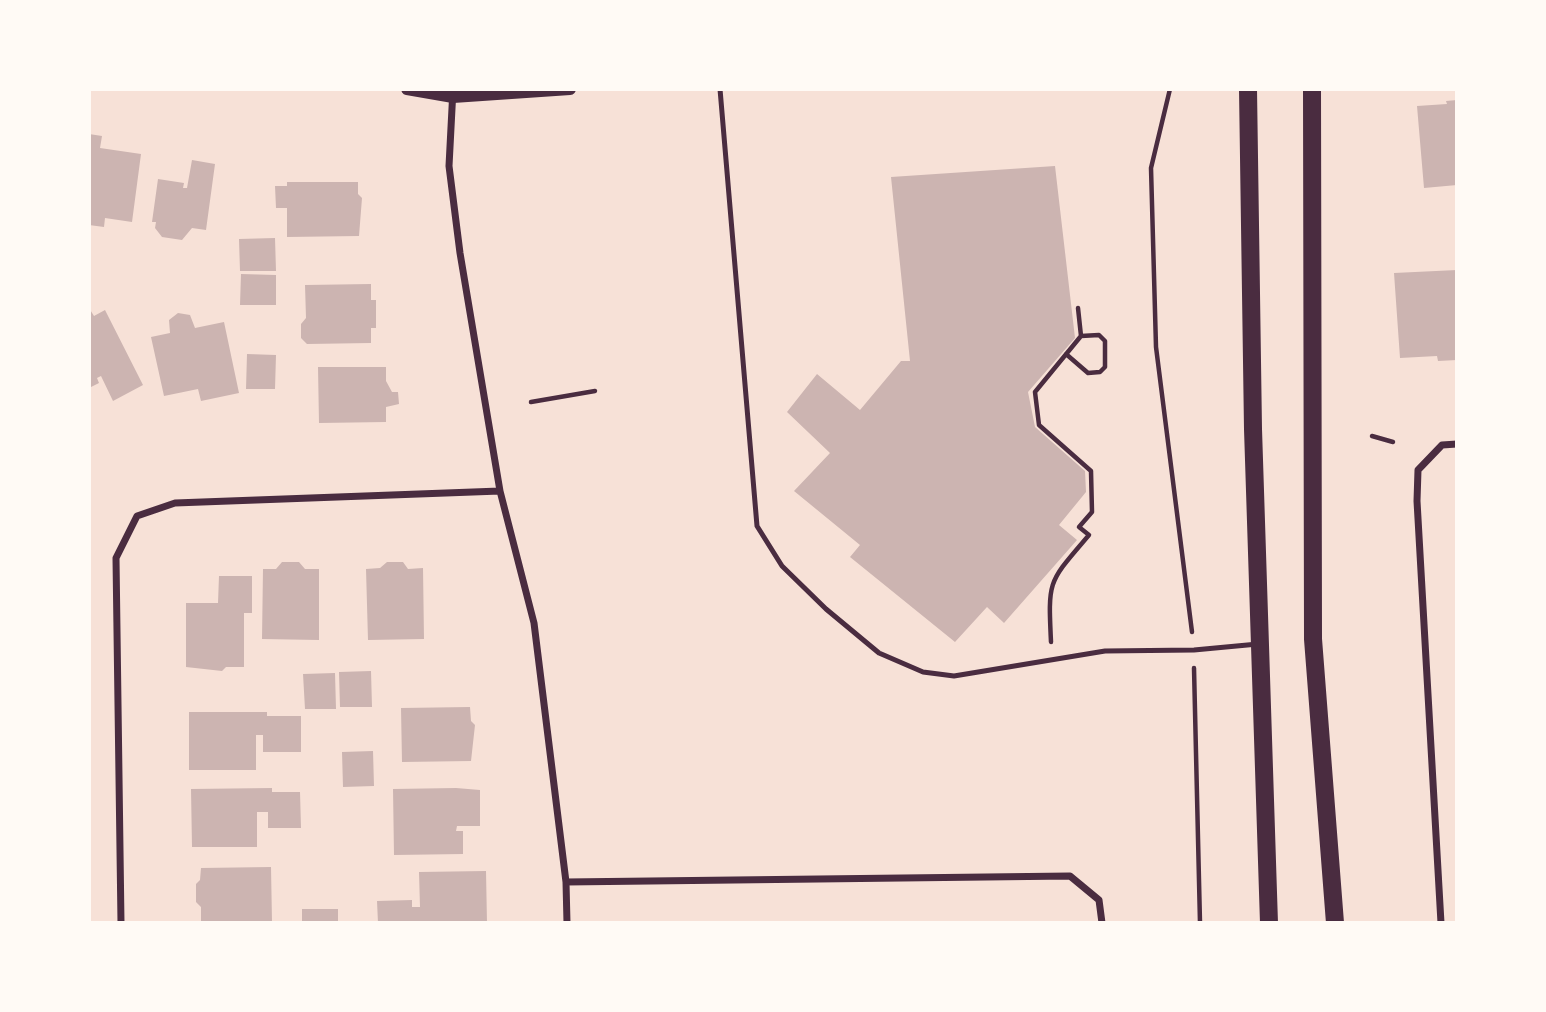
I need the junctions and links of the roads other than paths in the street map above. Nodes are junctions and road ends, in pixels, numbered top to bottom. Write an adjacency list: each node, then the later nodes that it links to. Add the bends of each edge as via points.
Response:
1 (407, 89): 6 (street)
2 (569, 89): 6 (street)
3 (720, 89): 9 (lane, via 757,526 782,566 879,653 923,672 954,676 1105,651 1194,650)
4 (1248, 89): 9 (main road)
5 (1312, 89): 15 (main road, via 1313,639)
6 (453, 93): 8 (street, via 449,166)
7 (1457, 443): 16 (street, via 1442,445 1419,470 1417,501)
8 (500, 491): 10 (street, via 534,623); 11 (street, via 175,503 137,516 116,558)
9 (1259, 643): 14 (main road)
10 (566, 882): 12 (street); 13 (street, via 1070,876 1099,900)
11 (121, 923)
12 (566, 923)
13 (1102, 923)
14 (1269, 923)
15 (1335, 923)
16 (1441, 923)

